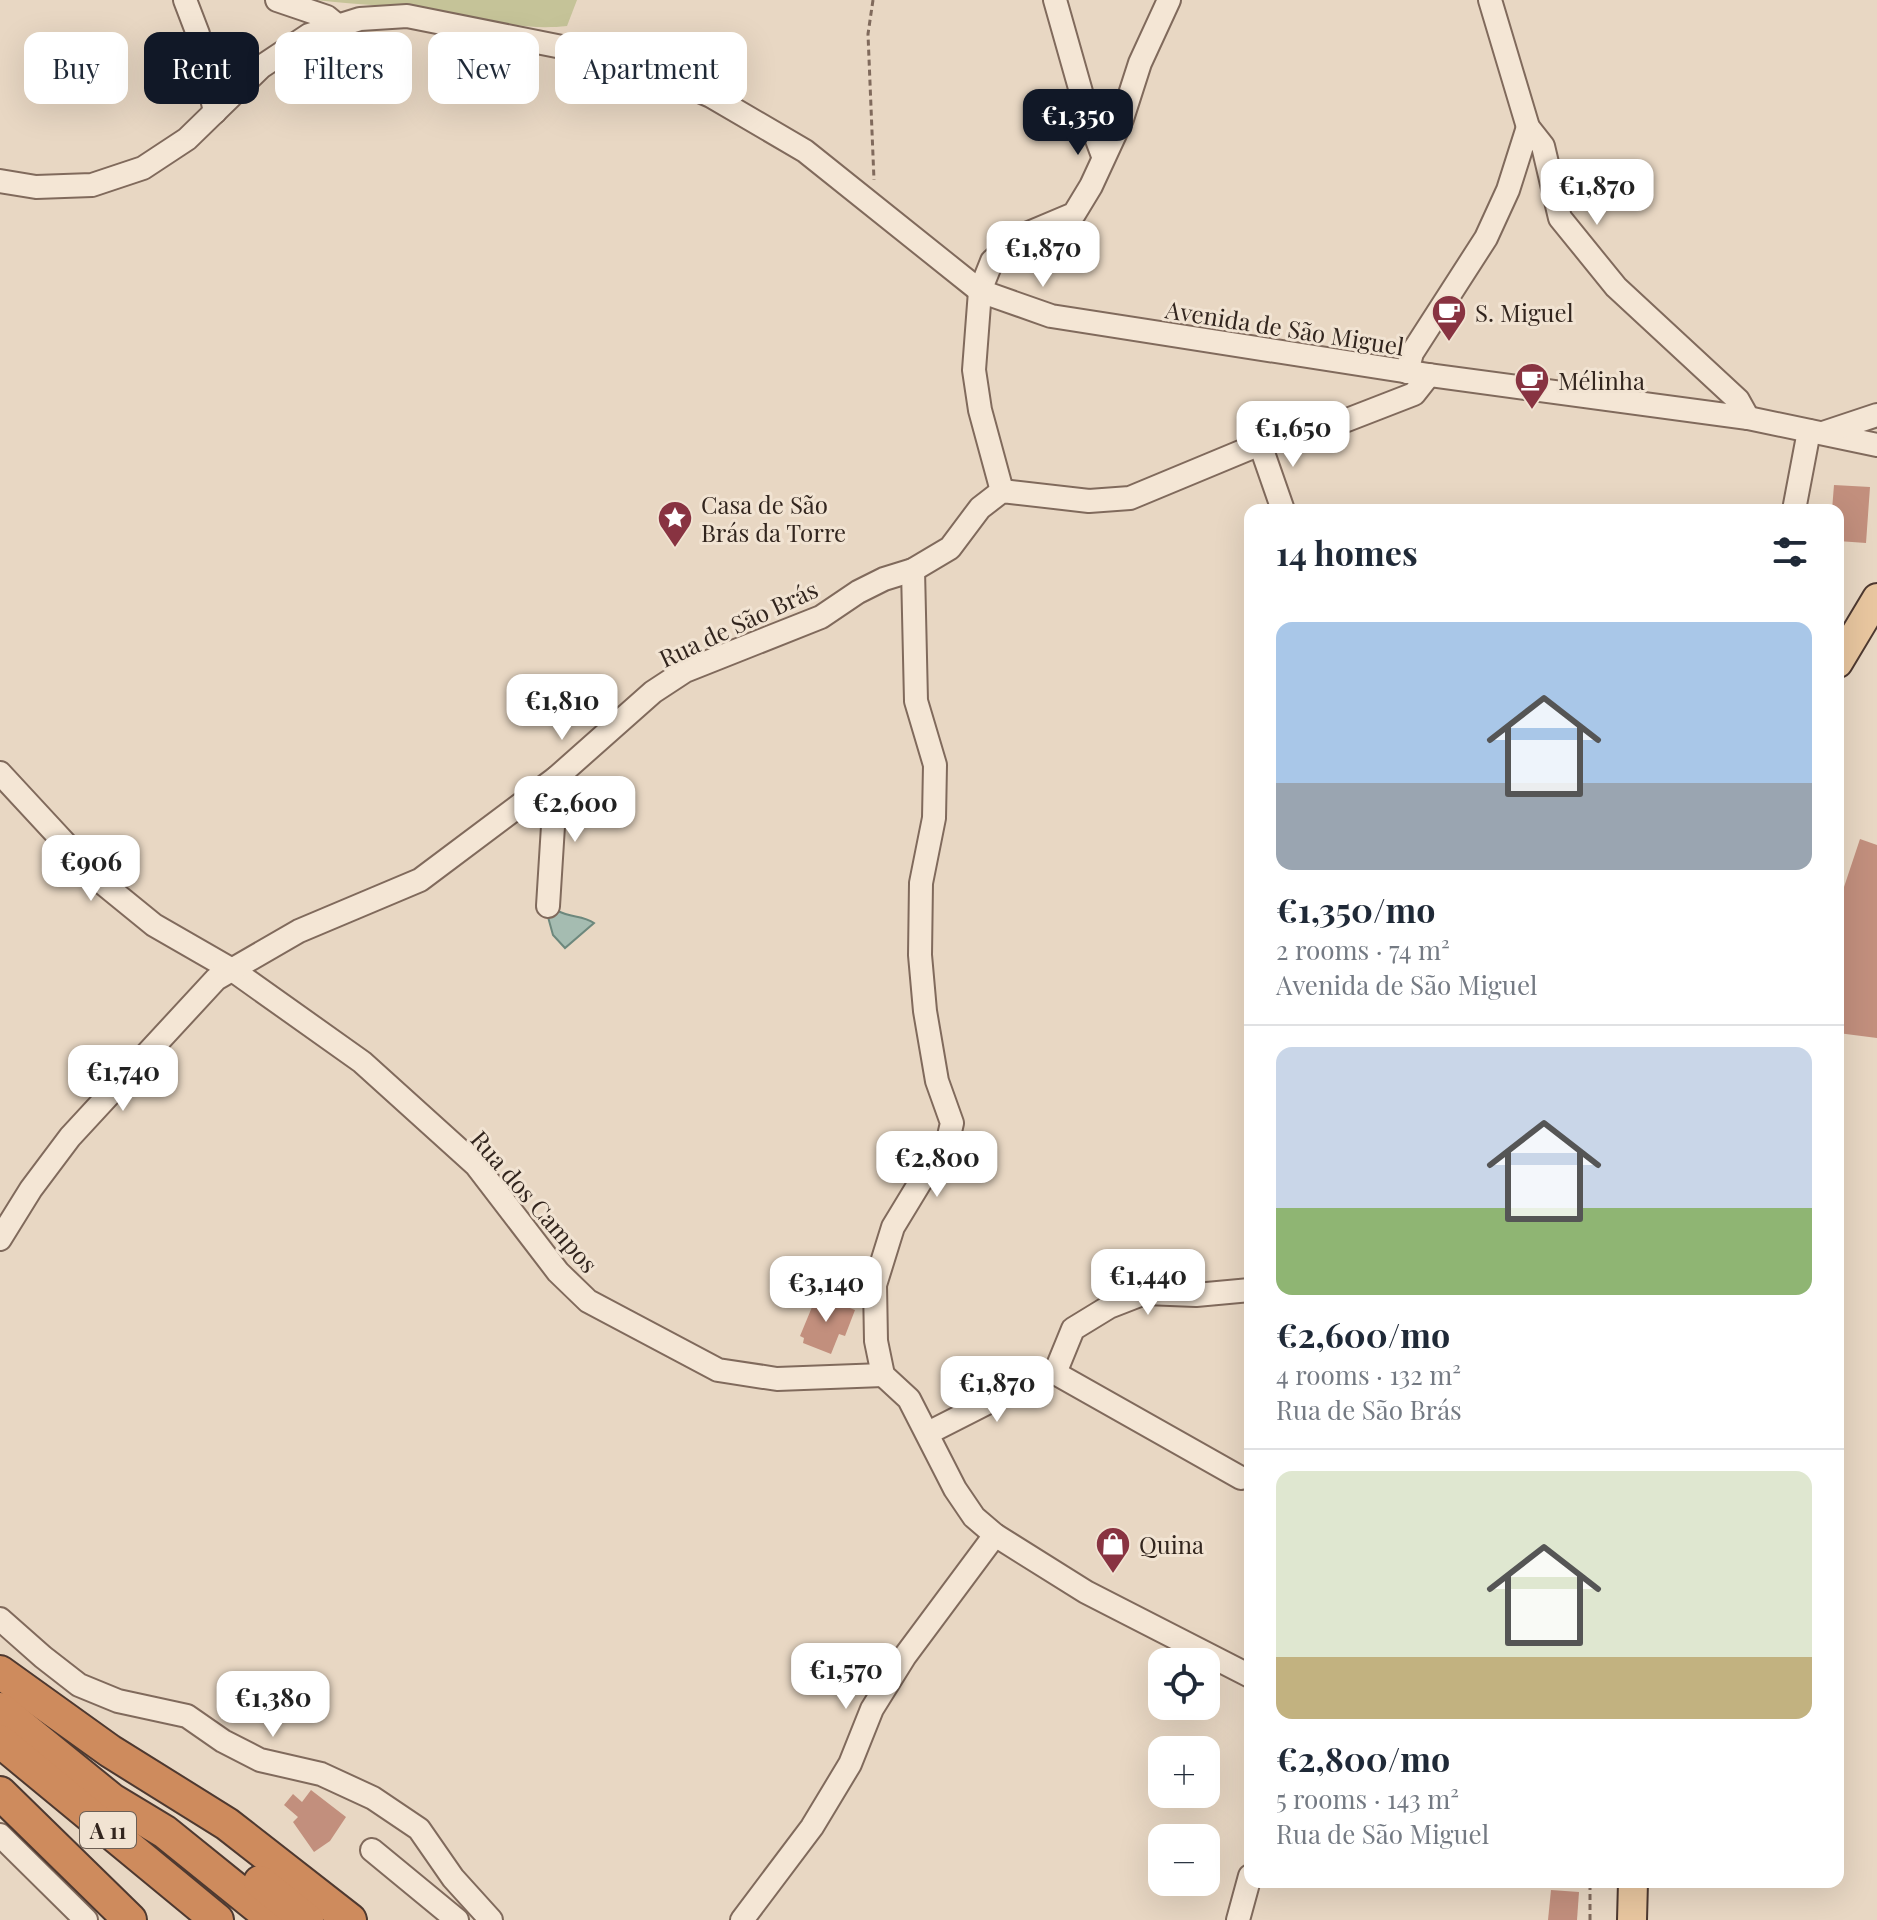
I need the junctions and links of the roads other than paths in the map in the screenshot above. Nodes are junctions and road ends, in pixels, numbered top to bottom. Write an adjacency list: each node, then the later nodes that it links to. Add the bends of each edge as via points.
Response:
1 (185, 0): 7 (street)
2 (277, 0): 6 (street)
3 (1055, 0): 9 (street)
4 (1169, 0): 9 (street)
5 (1490, 0): 8 (street)
6 (338, 26): 7 (street, Avenida de São Miguel, via 309,35 261,67); 11 (street, Avenida de São Miguel, via 407,16 645,67 711,96 805,151)
7 (215, 112): 10 (street, Avenida de São Miguel, via 187,139 143,168 92,185 36,187)
8 (1528, 127): 12 (street, via 1486,238 1412,353); 14 (street, via 1543,146 1560,218 1616,287 1738,400)
9 (1103, 156): 11 (street, via 1074,214 1017,238 992,261)
10 (0, 181)
11 (980, 291): 12 (street, Avenida de São Miguel, via 1051,316); 18 (street, via 974,370)
12 (1418, 373): 14 (street, Avenida de São Miguel); 16 (street, via 1414,394 1347,420)
13 (1877, 415): 15 (street, via 1853,426)
14 (1748, 418): 15 (street, Avenida de São Miguel)
15 (1815, 432): 17 (street, Avenida de São Miguel); 20 (street)
16 (1260, 444): 18 (street, via 1130,498 1089,501); 19 (street)
17 (1877, 445)
18 (1002, 491): 21 (street, Rua de São Brás, via 980,508 950,548)
19 (1281, 504)
20 (1796, 504)
21 (913, 570): 25 (street, Rua de São Brás, via 853,594 821,617 685,671 653,692); 31 (street, via 916,701 935,765 934,818 921,883 920,955 937,1081 952,1123 946,1149 893,1227 875,1285)
22 (1877, 598): 23 (main road)
23 (1844, 653)
24 (0, 773): 27 (street, Rua dos Campos, via 100,881 154,925)
25 (556, 778): 26 (street); 27 (street, Rua de São Brás, via 420,880 299,931)
26 (548, 906)
27 (234, 971): 28 (street, Rua de São Brás, via 195,999 70,1137); 31 (street, Rua dos Campos, via 362,1062 476,1165 558,1272 588,1301 718,1370 777,1379)
28 (0, 1239)
29 (1244, 1291): 30 (street, via 1145,1293 1109,1307 1073,1329)
30 (1055, 1373): 32 (street); 33 (street)
31 (883, 1375): 32 (street, via 909,1399)
32 (928, 1433): 34 (street, via 955,1489 974,1517)
33 (1241, 1478)
34 (995, 1535): 37 (street, via 1086,1592); 60 (street, via 905,1656 812,1827)
35 (0, 1619): 59 (street, via 79,1685 118,1701 187,1716 260,1760 321,1774 373,1798 419,1829)
36 (0, 1672): 40 (highway, A 11)
37 (1244, 1673)
38 (0, 1709): 43 (highway, A 11)
39 (0, 1741): 53 (highway, A 11)
40 (110, 1751): 56 (highway, A 11, via 201,1835); 57 (highway, A 11, via 227,1824)
41 (0, 1759): 52 (highway, A 11)
42 (0, 1793): 46 (highway, A 11)
43 (112, 1800): 54 (highway, A 11, via 174,1869); 55 (highway, A 11, via 165,1832)
44 (0, 1835): 49 (street)
45 (372, 1850): 58 (street)
46 (77, 1865): 50 (highway, A 11); 51 (highway, A 11)
47 (1247, 1888): 61 (street)
48 (1633, 1888): 62 (main road)
49 (86, 1920)
50 (130, 1920)
51 (151, 1920)
52 (187, 1920)
53 (217, 1920)
54 (237, 1920)
55 (274, 1920)
56 (307, 1920)
57 (350, 1920)
58 (457, 1920)
59 (491, 1920)
60 (742, 1920)
61 (1238, 1920)
62 (1632, 1920)

